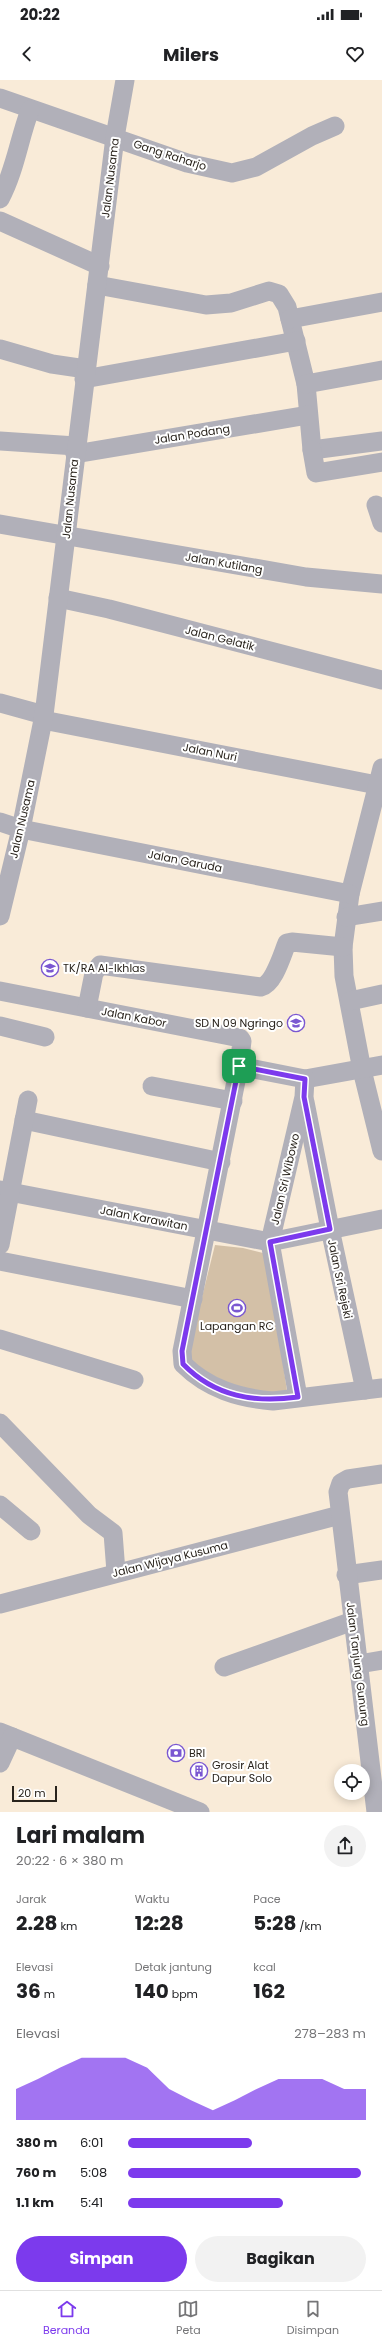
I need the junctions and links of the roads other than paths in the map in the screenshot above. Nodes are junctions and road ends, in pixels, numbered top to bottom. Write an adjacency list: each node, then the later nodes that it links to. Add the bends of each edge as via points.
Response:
1 (125, 80): 5 (street, Jalan Nusama)
2 (0, 98): 3 (street, Gang Raharjo)
3 (30, 110): 5 (street, Gang Raharjo); 6 (street, via 21,132 10,177)
4 (335, 126): 5 (street, Gang Raharjo, via 256,167 232,173 187,163)
5 (115, 137): 8 (street, Jalan Nusama)
6 (0, 198)
7 (0, 221): 8 (street)
8 (100, 266): 9 (street, Jalan Nusama)
9 (97, 285): 11 (street, via 212,305 274,292 283,299); 15 (street, Jalan Nusama)
10 (382, 302): 11 (street)
11 (290, 319): 12 (street)
12 (296, 341): 15 (street); 16 (street)
13 (0, 349): 15 (street)
14 (382, 370): 16 (street)
15 (85, 374): 20 (street, Jalan Nusama)
16 (306, 384): 17 (street)
17 (308, 415): 20 (street, Jalan Podang); 21 (street)
18 (0, 441): 20 (street, Jalan Podang)
19 (382, 441): 21 (street)
20 (75, 450): 26 (street, Jalan Nusama)
21 (312, 450): 22 (street, via 316,473)
22 (382, 462)
23 (376, 505): 24 (street)
24 (382, 523)
25 (0, 524): 26 (street, Jalan Kutilang)
26 (66, 536): 27 (street, Jalan Kutilang, via 306,577); 28 (street, Jalan Nusama)
27 (382, 584)
28 (58, 598): 29 (street, Jalan Gelatik); 31 (street, Jalan Nusama)
29 (382, 680)
30 (0, 703): 31 (street, Jalan Nuri)
31 (43, 718): 32 (street, Jalan Nuri); 34 (street, Jalan Nusama)
32 (380, 784): 35 (street)
33 (0, 822): 34 (street, Jalan Garuda)
34 (21, 829): 35 (street, Jalan Garuda); 37 (street, Jalan Nusama)
35 (350, 894): 38 (street)
36 (382, 910): 38 (street)
37 (0, 916)
38 (346, 917): 39 (street)
39 (343, 947): 42 (street, via 344,976); 43 (street, via 287,943 271,980 266,986 261,987 100,965 94,973)
40 (0, 991): 43 (street, Jalan Kabor)
41 (382, 994): 42 (street)
42 (350, 1001): 48 (street)
43 (87, 1008): 47 (street, Jalan Kabor, via 240,1038 242,1041)
44 (0, 1026): 45 (street)
45 (45, 1037)
46 (382, 1065): 48 (street)
47 (239, 1066): 50 (street); 52 (street)
48 (362, 1070): 50 (street); 54 (street)
49 (152, 1086): 52 (street)
50 (304, 1088): 58 (street, Jalan Sri Rejeki); 60 (street, Jalan Sri Wibowo)
51 (28, 1100): 53 (street)
52 (233, 1101): 55 (street)
53 (24, 1120): 55 (street); 56 (street)
54 (381, 1145)
55 (220, 1162): 59 (street)
56 (5, 1191): 59 (street, Jalan Karawitan); 61 (street)
57 (382, 1219): 58 (street, Jalan Karawitan)
58 (330, 1229): 60 (street, Jalan Karawitan); 66 (street, Jalan Sri Rejeki)
59 (207, 1230): 60 (street, Jalan Karawitan); 63 (street)
60 (270, 1242): 67 (street, Jalan Sri Wibowo)
61 (0, 1245)
62 (0, 1261): 63 (street)
63 (193, 1299): 67 (street, via 182,1351 183,1364 190,1372 237,1396 273,1401)
64 (0, 1339): 65 (street)
65 (134, 1380)
66 (373, 1389): 67 (street)
67 (298, 1397)
68 (0, 1423): 74 (street, via 89,1515 113,1534)
69 (382, 1474): 71 (street, Jalan Tanjung Gunung, via 348,1479 341,1483 338,1492)
70 (0, 1506): 72 (street)
71 (340, 1515): 74 (street, Jalan Wijaya Kusuma); 75 (street, Jalan Tanjung Gunung)
72 (31, 1531)
73 (382, 1570): 75 (street)
74 (116, 1572): 76 (street, Jalan Wijaya Kusuma)
75 (346, 1575): 77 (street, Jalan Tanjung Gunung)
76 (0, 1604)
77 (353, 1621): 79 (street, Jalan Tanjung Gunung); 80 (street)
78 (382, 1660): 79 (street)
79 (359, 1664): 84 (street, Jalan Tanjung Gunung)
80 (224, 1666)
81 (6, 1735): 82 (street); 83 (street)
82 (0, 1763)
83 (200, 1812)
84 (376, 1812)

